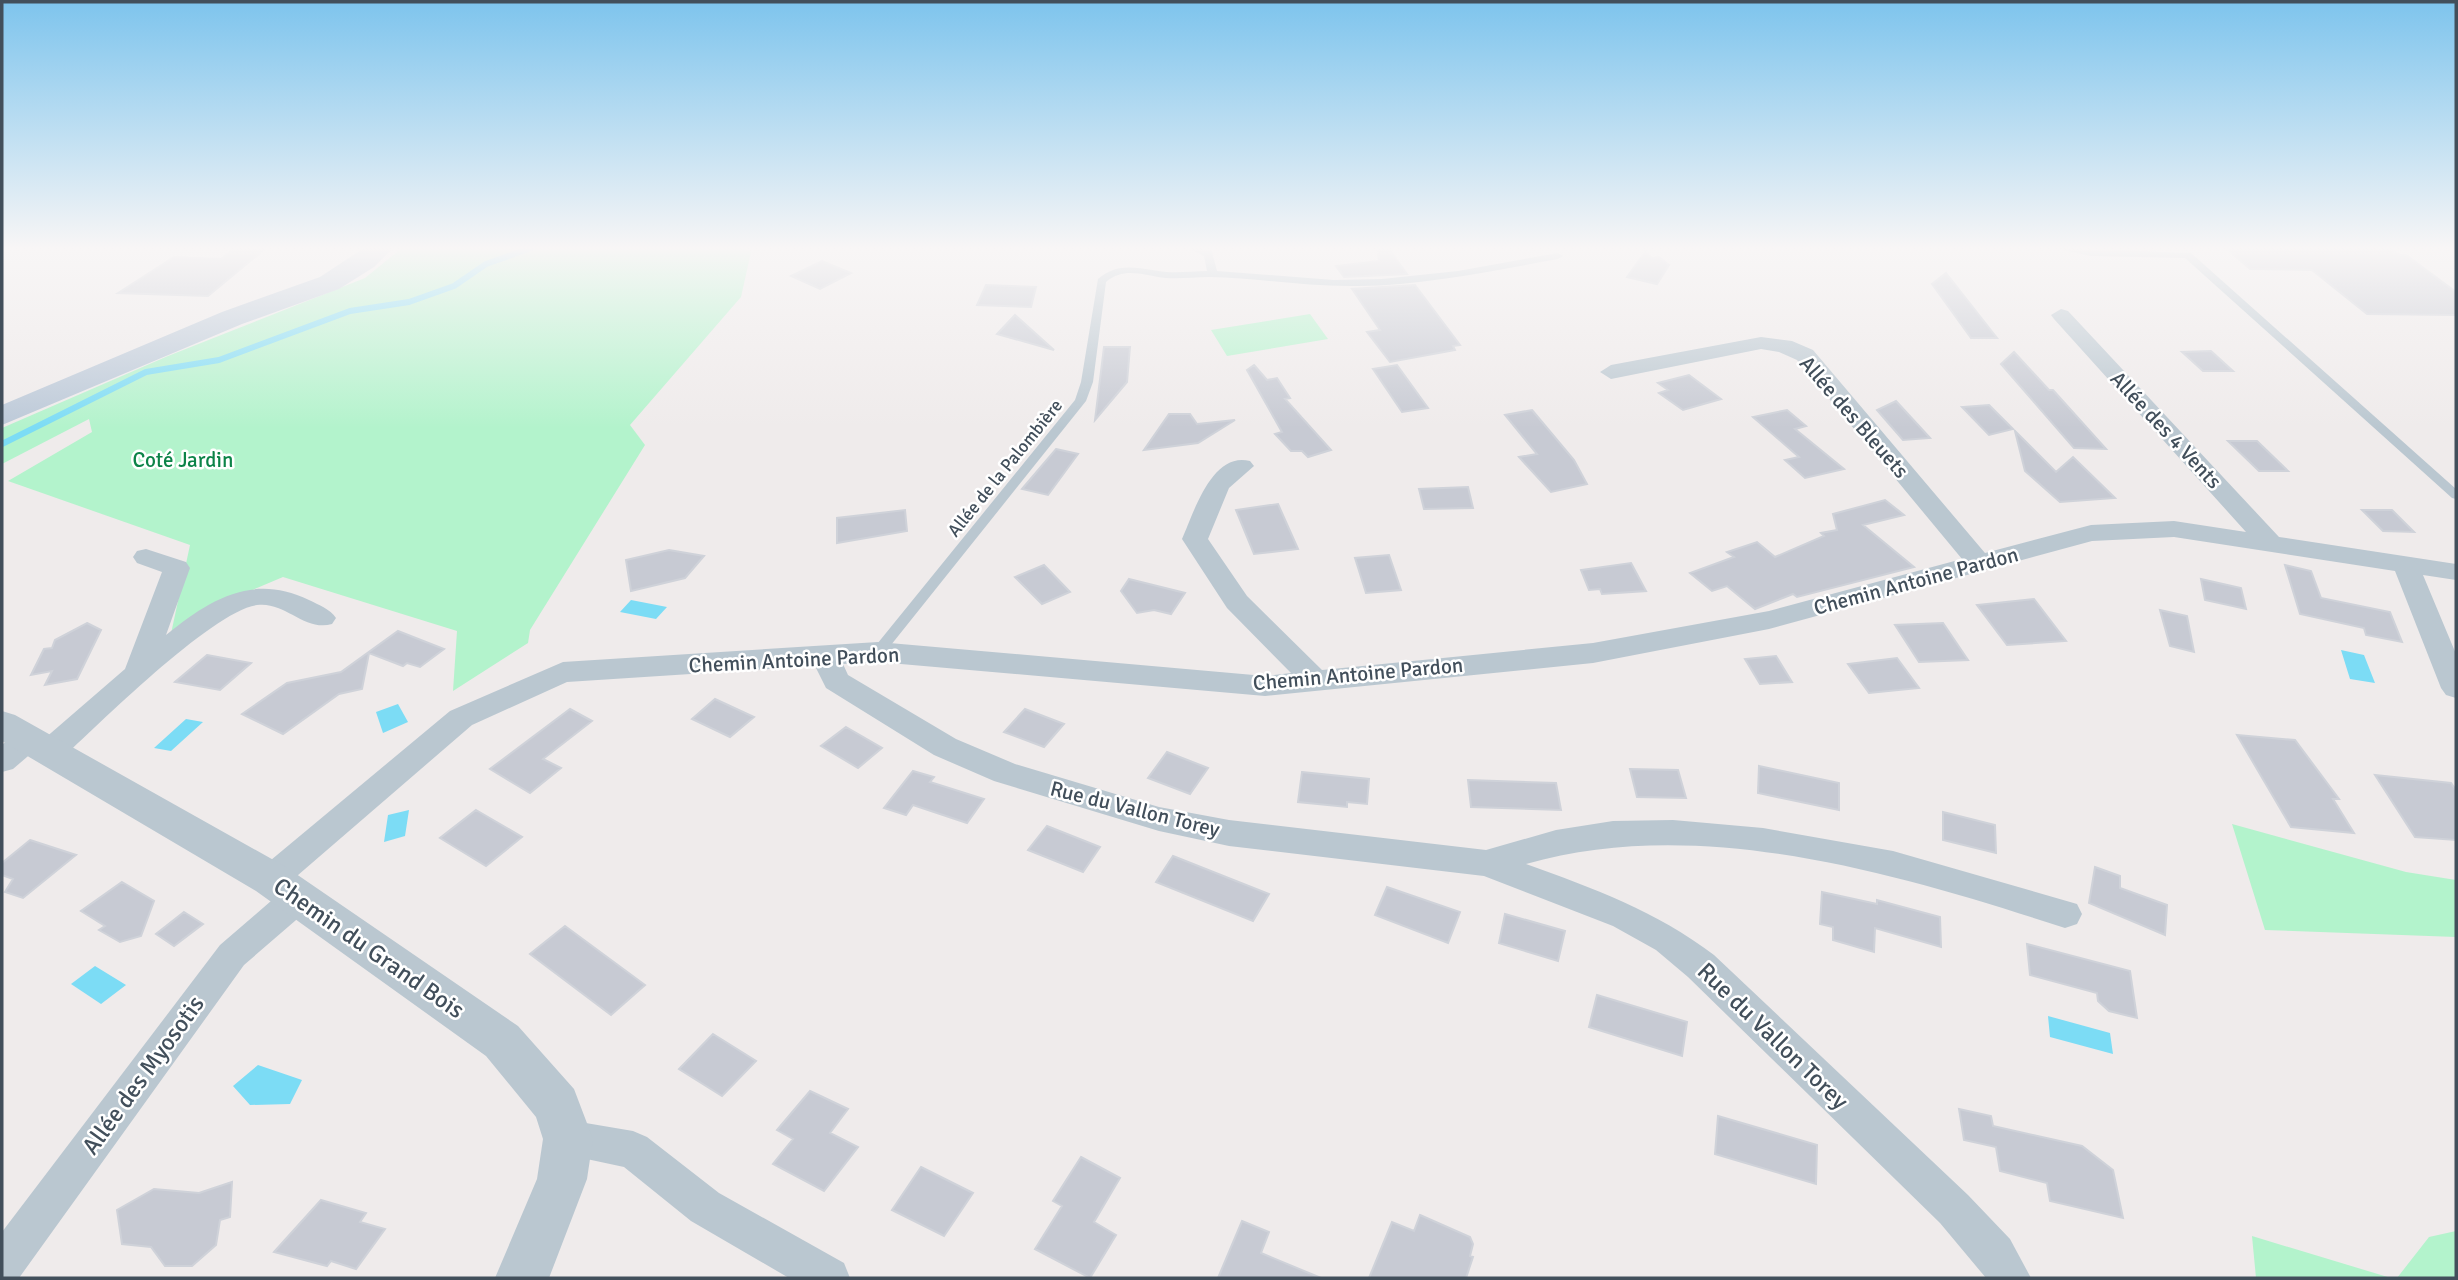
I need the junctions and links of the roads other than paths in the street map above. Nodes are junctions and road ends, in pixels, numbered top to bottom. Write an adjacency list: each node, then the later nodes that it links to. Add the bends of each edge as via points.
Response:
1 (260, 308): 6 (main road)
2 (1097, 308): 15 (lane, Allée de la Palombière, via 1080,401)
3 (2247, 308): 8 (lane)
4 (2061, 315): 9 (street, Allée des 4 Vents)
5 (1611, 372): 11 (street, Allée des Bleuets, via 1761,342 1805,355)
6 (2, 416)
7 (1242, 466): 18 (street, via 1218,484 1195,539 1237,602)
8 (2456, 495)
9 (2271, 544): 11 (street, Chemin Antoine Pardon, via 2174,529 2091,533); 12 (street, Chemin Antoine Pardon)
10 (146, 557): 17 (street, via 177,568)
11 (1980, 564): 18 (street, Chemin Antoine Pardon, via 1769,620 1593,653)
12 (2406, 565): 13 (street, Chemin Antoine Pardon); 19 (street)
13 (2456, 572)
14 (322, 618): 17 (street, via 274,596 237,602)
15 (878, 652): 16 (street, Chemin Antoine Pardon); 18 (street, Chemin Antoine Pardon, via 1265,686)
16 (825, 655): 21 (street, Rue du Vallon Torey, via 836,681 946,747 1005,773 1084,799 1229,833); 22 (street, Chemin Antoine Pardon, via 562,672 461,718)
17 (138, 674): 20 (street)
18 (1315, 681)
19 (2456, 688)
20 (20, 744): 22 (street, Chemin du Grand Bois)
21 (1486, 863): 23 (street, Rue du Vallon Torey, via 1602,834 1750,839 1896,863); 28 (street, Rue du Vallon Torey, via 1612,911 1676,946 1954,1209)
22 (285, 888): 24 (street, Chemin du Grand Bois, via 502,1041 557,1105); 25 (street, Allée des Myosotis)
23 (2064, 914)
24 (568, 1139): 26 (street, Chemin du Grand Bois, via 562,1179); 27 (street, via 633,1150 705,1206)
25 (2, 1266)
26 (522, 1278)
27 (829, 1278)
28 (2010, 1278)

